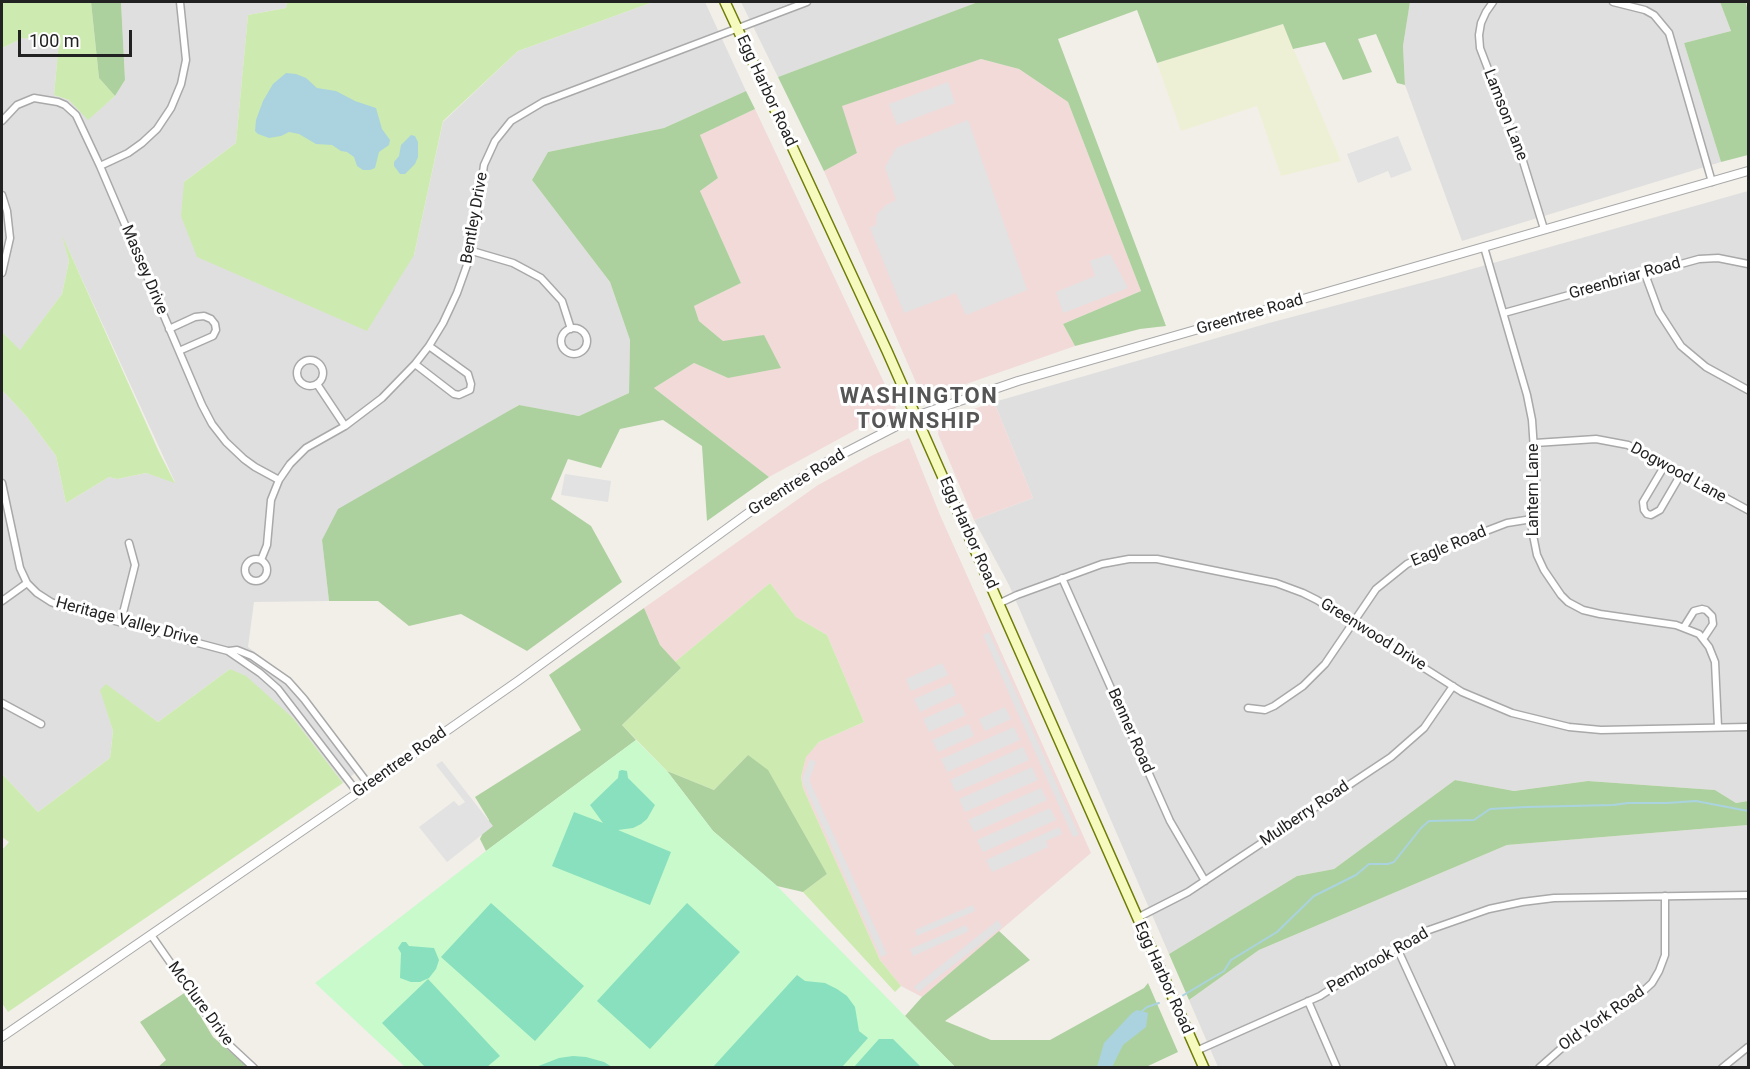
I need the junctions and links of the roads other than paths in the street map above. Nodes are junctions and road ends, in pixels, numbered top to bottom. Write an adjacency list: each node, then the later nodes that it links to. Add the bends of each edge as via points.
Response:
1 (180, 2): 8 (street, via 186,60 171,108 142,143)
2 (725, 2): 6 (main road, Egg Harbor Road)
3 (807, 2): 6 (street, Bentley Drive)
4 (1493, 2): 12 (street, Lamson Lane, via 1485,12 1480,48)
5 (1613, 2): 10 (street, via 1645,10 1669,33)
6 (737, 27): 14 (street, Bentley Drive, via 543,102 512,121 495,141 484,165); 26 (main road, Egg Harbor Road)
7 (2, 121): 8 (street, Massey Drive, via 17,105 30,99 42,98 65,105 76,115)
8 (100, 166): 19 (street, Massey Drive)
9 (1749, 171): 10 (street, Greentree Road)
10 (1713, 182): 12 (street, Greentree Road)
11 (2, 195): 16 (street, via 10,238)
12 (1544, 229): 13 (street, Greentree Road)
13 (1484, 248): 18 (street, Lantern Lane); 26 (street, Greentree Road, via 1018,381)
14 (472, 251): 20 (street, via 513,263 541,278 562,301); 21 (street, Bentley Drive, via 458,293)
15 (1749, 264): 17 (street, Greenbriar Road, via 1699,259)
16 (2, 273)
17 (1644, 273): 18 (street, Greenbriar Road); 25 (street, via 1659,312 1682,346 1706,367)
18 (1504, 314): 28 (street, Lantern Lane, via 1527,395)
19 (169, 328): 22 (street, Massey Drive); 22 (street, via 204,316 215,324 213,336)
20 (572, 329): 20 (street, via 564,333 561,344 569,353 577,354 586,345 586,336)
21 (429, 346): 23 (street, Bentley Drive); 23 (street, via 468,374 470,390 454,394)
22 (179, 351): 31 (street, Massey Drive, via 219,434 244,459)
23 (416, 364): 27 (street, Bentley Drive, via 382,398)
24 (317, 384): 24 (street, via 322,368 315,362 303,362 297,372 299,380 309,386); 27 (street)
25 (1749, 390)
26 (916, 416): 40 (main road, Egg Harbor Road); 52 (street, Greentree Road, via 825,463 762,503)
27 (345, 426): 31 (street, Bentley Drive, via 298,455)
28 (1535, 443): 29 (street, Dogwood Lane, via 1615,441); 34 (street, Lantern Lane)
29 (1665, 465): 30 (street, Dogwood Lane); 30 (street, via 1643,502 1647,514 1660,510)
30 (1681, 474): 33 (street, Dogwood Lane)
31 (279, 480): 36 (street, Bentley Drive, via 271,500 267,545)
32 (2, 483): 38 (street, via 18,561)
33 (1749, 510)
34 (1532, 519): 42 (street, Eagle Road, via 1507,523 1407,564 1376,589); 43 (street, Lantern Lane, via 1537,555 1548,578 1568,602 1600,614)
35 (129, 543): 41 (street, via 135,565)
36 (261, 560)
37 (1062, 578): 40 (street, Greenwood Drive); 42 (street, Greenwood Drive, via 1111,562 1157,559 1276,583 1310,596); 54 (street, Benner Road, via 1170,821)
38 (27, 583): 39 (street); 41 (street, Heritage Valley Drive, via 56,605)
39 (2, 601)
40 (998, 604): 57 (main road, Egg Harbor Road)
41 (121, 621): 45 (street, Heritage Valley Drive)
42 (1353, 623): 46 (street, Greenwood Drive); 48 (street, Eagle Road, via 1325,664 1303,687 1265,710)
43 (1684, 627): 44 (street, Lantern Lane); 44 (street, via 1694,611 1706,610 1713,624)
44 (1704, 639): 50 (street, via 1715,662)
45 (228, 651): 52 (street, Heritage Valley Drive, via 252,656 288,681); 53 (street, Heritage Valley Drive, via 278,689)
46 (1453, 686): 50 (street, Greenwood Drive, via 1512,713 1569,727); 54 (street, Mulberry Road, via 1424,728 1391,758)
47 (2, 703): 49 (street)
48 (1248, 708)
49 (41, 724)
50 (1718, 727): 51 (street, Greenwood Drive)
51 (1749, 727)
52 (369, 785): 53 (street, Greentree Road)
53 (358, 793): 58 (street, Greentree Road)
54 (1205, 881): 57 (street, Mulberry Road)
55 (1749, 895): 56 (street, Pembrook Road)
56 (1665, 896): 59 (street, Pembrook Road, via 1522,902 1444,924); 68 (street, Old York Road, via 1665,955 1652,983)
57 (1137, 918): 63 (main road, Egg Harbor Road)
58 (151, 935): 61 (street, Greentree Road); 64 (street, McClure Drive, via 218,1032)
59 (1397, 948): 60 (street, Pembrook Road); 67 (street)
60 (1308, 1001): 63 (street, Pembrook Road); 66 (street)
61 (2, 1037)
62 (1749, 1047): 69 (street)
63 (1196, 1051): 65 (main road, Egg Harbor Road)
64 (254, 1068)
65 (1204, 1068)
66 (1337, 1068)
67 (1452, 1068)
68 (1539, 1068)
69 (1722, 1068)

